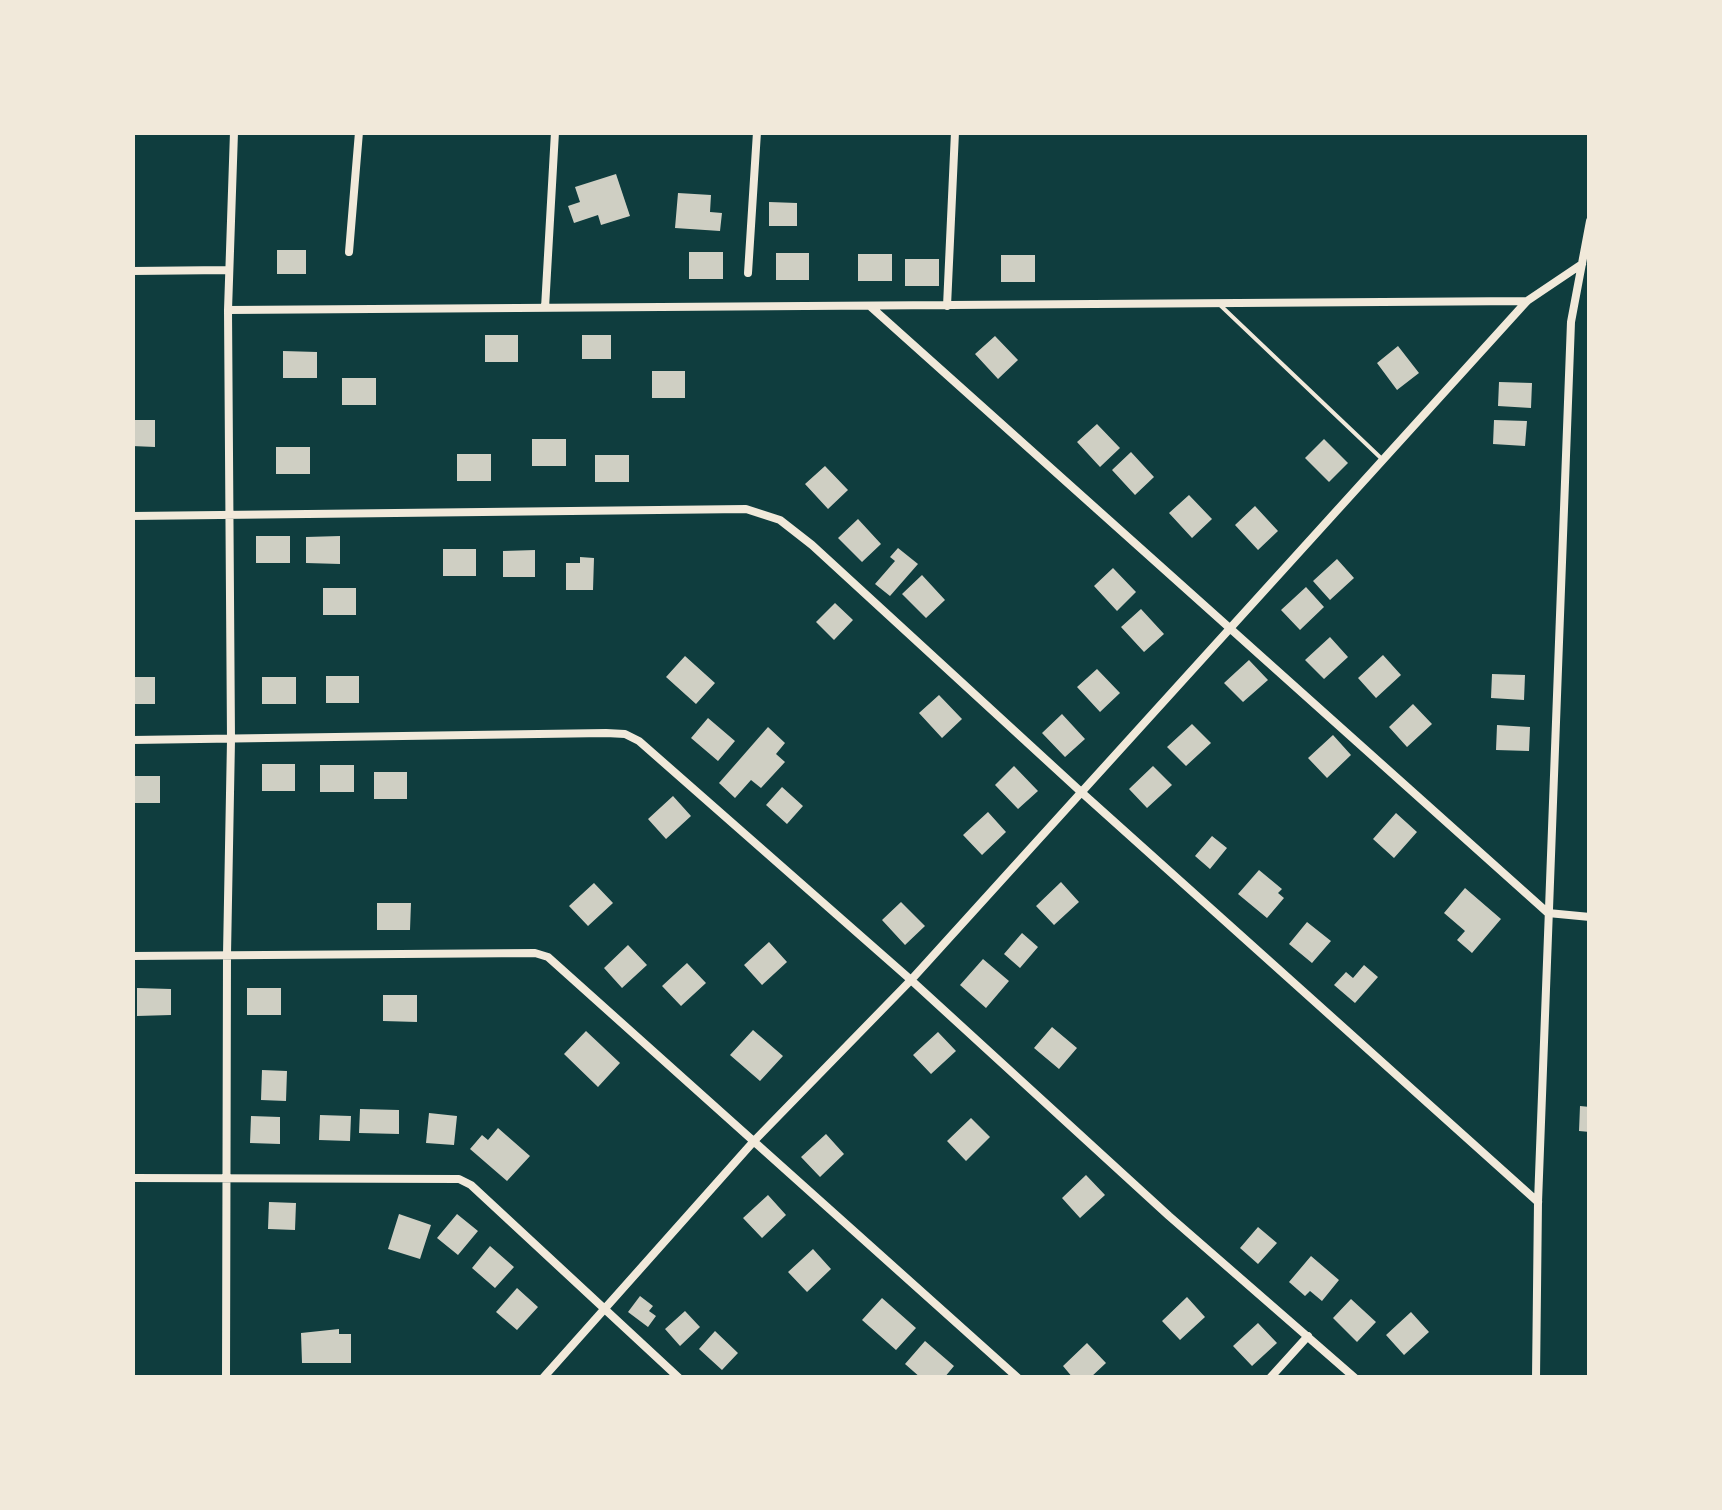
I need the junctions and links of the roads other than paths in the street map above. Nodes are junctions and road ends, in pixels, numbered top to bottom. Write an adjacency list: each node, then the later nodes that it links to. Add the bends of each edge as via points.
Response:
1 (234, 132): 10 (street)
2 (359, 132): 7 (street)
3 (555, 132): 16 (street)
4 (757, 132): 11 (street)
5 (955, 132): 14 (street)
6 (1590, 221): 8 (street)
7 (349, 252)
8 (1582, 264): 12 (street); 25 (street, via 1570,322)
9 (132, 270): 10 (street)
10 (228, 270): 17 (street)
11 (748, 273)
12 (1527, 302): 13 (street); 18 (street)
13 (1218, 304): 14 (street); 18 (lane)
14 (947, 306): 15 (street)
15 (871, 307): 16 (street); 21 (street)
16 (545, 308): 17 (street)
17 (228, 310): 19 (street)
18 (1383, 460): 21 (street)
19 (231, 515): 20 (street); 23 (street); 24 (street, via 763,513 812,544)
20 (132, 516)
21 (1228, 631): 24 (street); 25 (street)
22 (132, 740): 23 (street)
23 (231, 740): 27 (street); 29 (street, via 625,734)
24 (1080, 791): 29 (street); 33 (street)
25 (1548, 913): 26 (street); 33 (street)
26 (1590, 916)
27 (226, 954): 28 (street); 30 (street, via 548,957); 32 (street)
28 (132, 956)
29 (911, 980): 30 (street); 35 (street)
30 (754, 1141): 34 (street); 39 (street)
31 (132, 1178): 32 (street)
32 (228, 1178): 34 (street, via 458,1179); 36 (street)
33 (1538, 1202): 42 (street)
34 (604, 1308): 37 (street); 38 (street)
35 (1308, 1336): 40 (street); 41 (street)
36 (226, 1378)
37 (543, 1378)
38 (679, 1378)
39 (1018, 1378)
40 (1270, 1378)
41 (1355, 1378)
42 (1536, 1378)

